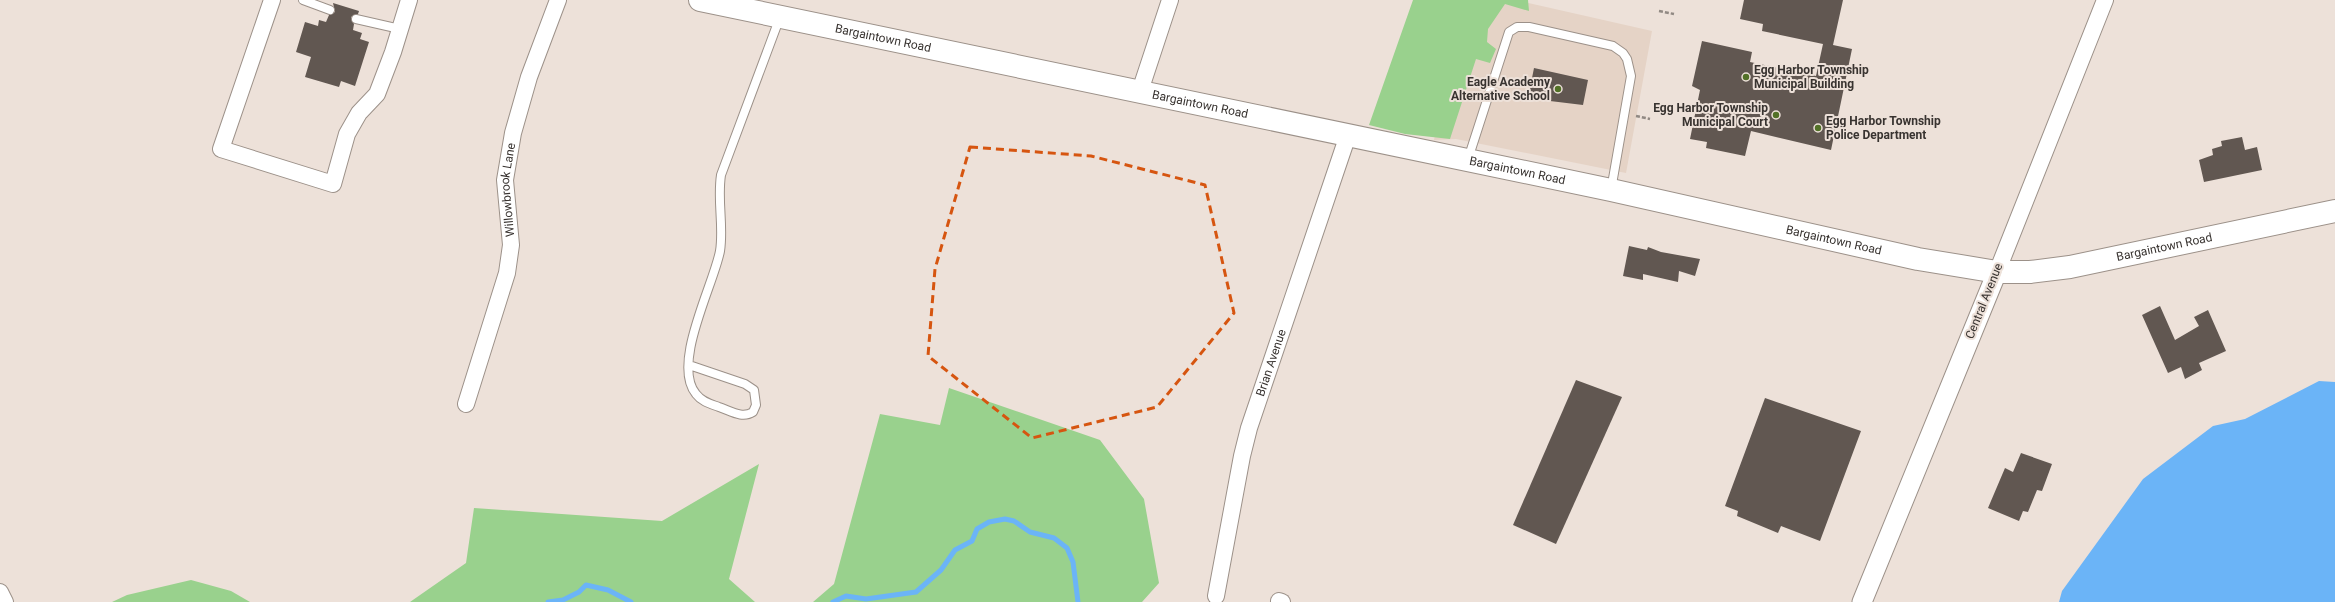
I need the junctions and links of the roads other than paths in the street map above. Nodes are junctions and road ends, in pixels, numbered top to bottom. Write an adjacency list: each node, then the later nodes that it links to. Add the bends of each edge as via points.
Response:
1 (272, 0): 11 (street, via 221,149 333,184 347,134 359,113 377,94)
2 (304, 0): 8 (lane)
3 (409, 0): 11 (street)
4 (558, 0): 19 (street, Willowbrook Lane, via 529,77 513,134 505,180 511,245 508,266)
5 (700, 0): 9 (main road, Bargaintown Road)
6 (1170, 0): 12 (street)
7 (2105, 0): 17 (street, Central Avenue)
8 (330, 10)
9 (781, 17): 12 (main road, Bargaintown Road); 18 (lane, via 720,175 720,252 690,342)
10 (356, 19): 11 (lane)
11 (400, 29)
12 (1140, 91): 13 (main road, Bargaintown Road)
13 (1348, 135): 14 (main road, Bargaintown Road); 21 (street, Brian Avenue, via 1250,428 1242,456)
14 (1468, 160): 15 (main road, Bargaintown Road); 15 (lane, via 1510,32 1517,27 1529,27 1613,46 1627,59 1630,84)
15 (1611, 190): 17 (main road, Bargaintown Road, via 1918,259)
16 (2335, 211): 17 (main road, Bargaintown Road, via 2070,267 2030,272)
17 (1997, 272): 23 (street, Central Avenue)
18 (688, 365): 18 (lane, via 694,393 703,401 742,415 753,412 756,404 754,390 745,384)
19 (466, 404)
20 (0, 592): 22 (street)
21 (1216, 596)
22 (5, 602)
23 (1862, 602)

